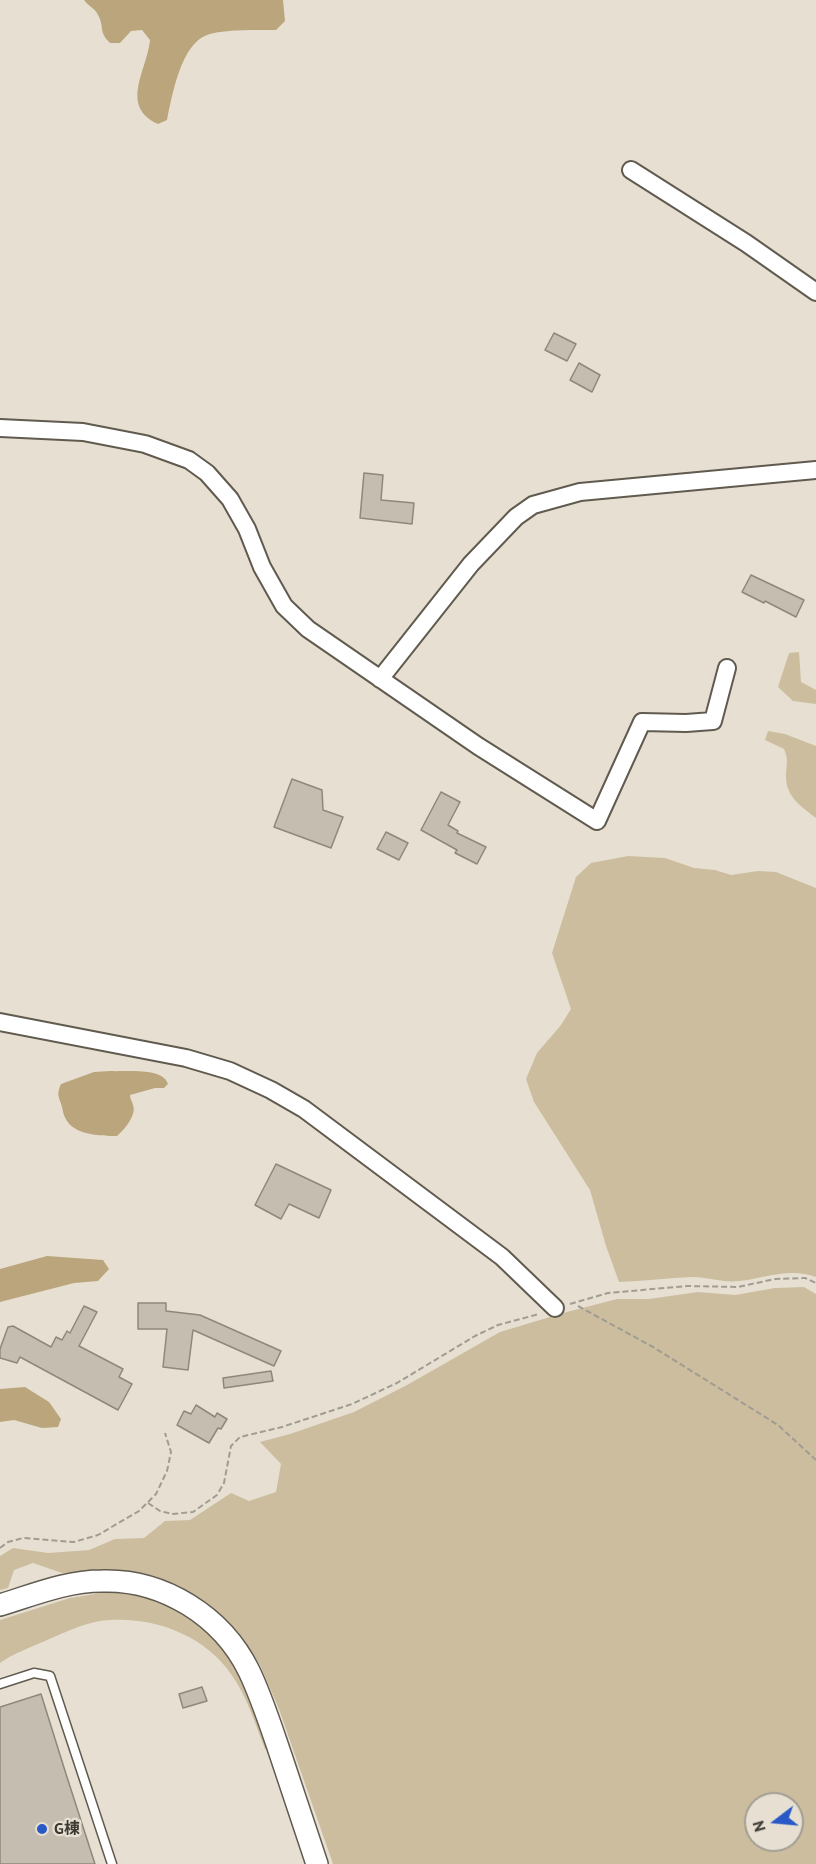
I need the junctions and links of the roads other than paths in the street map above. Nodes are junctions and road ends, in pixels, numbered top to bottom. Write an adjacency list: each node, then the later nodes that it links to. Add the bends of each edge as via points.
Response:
1 (631, 170): 2 (street)
2 (816, 292)
3 (0, 428): 6 (street, via 83,432 145,444 189,460 230,499 284,606 308,629)
4 (816, 470): 6 (street, via 580,492 533,505 516,517 471,564)
5 (727, 668): 6 (street, via 713,721 642,722 597,821)
6 (380, 679)
7 (0, 1022): 8 (street, via 186,1058 230,1071 272,1090 304,1109 502,1257)
8 (555, 1308)
9 (0, 1605): 12 (street, via 62,1586 102,1581 145,1585 204,1614 230,1640 249,1670)
10 (0, 1684): 11 (lane, via 34,1673 50,1676)
11 (112, 1864)
12 (317, 1864)

